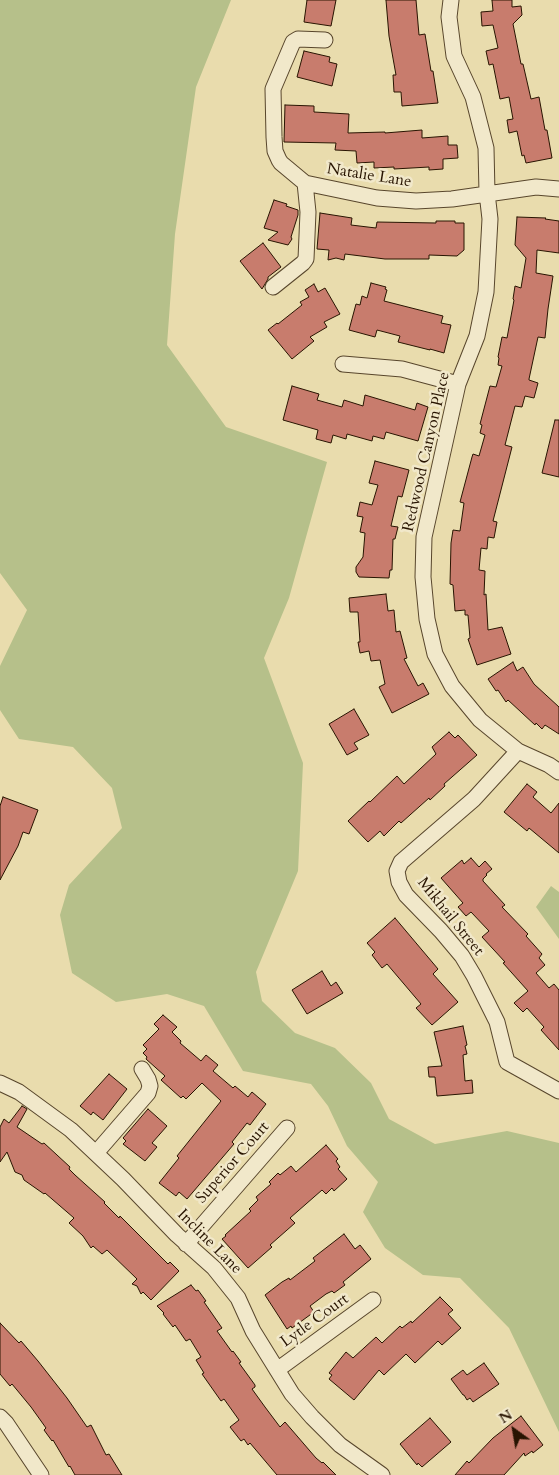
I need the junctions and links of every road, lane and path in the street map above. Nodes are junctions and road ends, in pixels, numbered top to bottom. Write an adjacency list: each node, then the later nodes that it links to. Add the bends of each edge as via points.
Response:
1 (450, 0): 5 (street, Redwood Canyon Place, via 454,56 472,96 486,148)
2 (325, 40): 3 (street, via 298,39 293,42 274,89 277,156)
3 (305, 182): 5 (street, Natalie Lane, via 377,198 416,201); 6 (street, via 308,212 306,259)
4 (559, 189): 5 (street, Natalie Lane, via 536,187)
5 (487, 193): 8 (street, Redwood Canyon Place, via 490,219 486,292 477,336)
6 (273, 286)
7 (342, 364): 8 (street, via 402,369)
8 (458, 384): 9 (street, Redwood Canyon Place, via 424,536 427,619 434,654 452,686 480,720)
9 (518, 751): 10 (street, Redwood Canyon Place); 13 (street, Mikhail Street, via 474,799 401,862 397,871 406,895 462,956 474,976 497,1022 507,1062)
10 (559, 772)
11 (142, 1069): 15 (street, via 150,1086 148,1093)
12 (0, 1083): 15 (street, Incline Lane, via 41,1108)
13 (559, 1091)
14 (287, 1128): 16 (street, Superior Court)
15 (96, 1153): 16 (street, Incline Lane)
16 (186, 1244): 18 (street, Incline Lane, via 214,1268 238,1298 253,1331)
17 (373, 1300): 18 (street, Lytle Court)
18 (277, 1370): 21 (street, Incline Lane, via 292,1394 340,1444)
19 (0, 1417): 20 (street)
20 (41, 1475)
21 (382, 1475)

